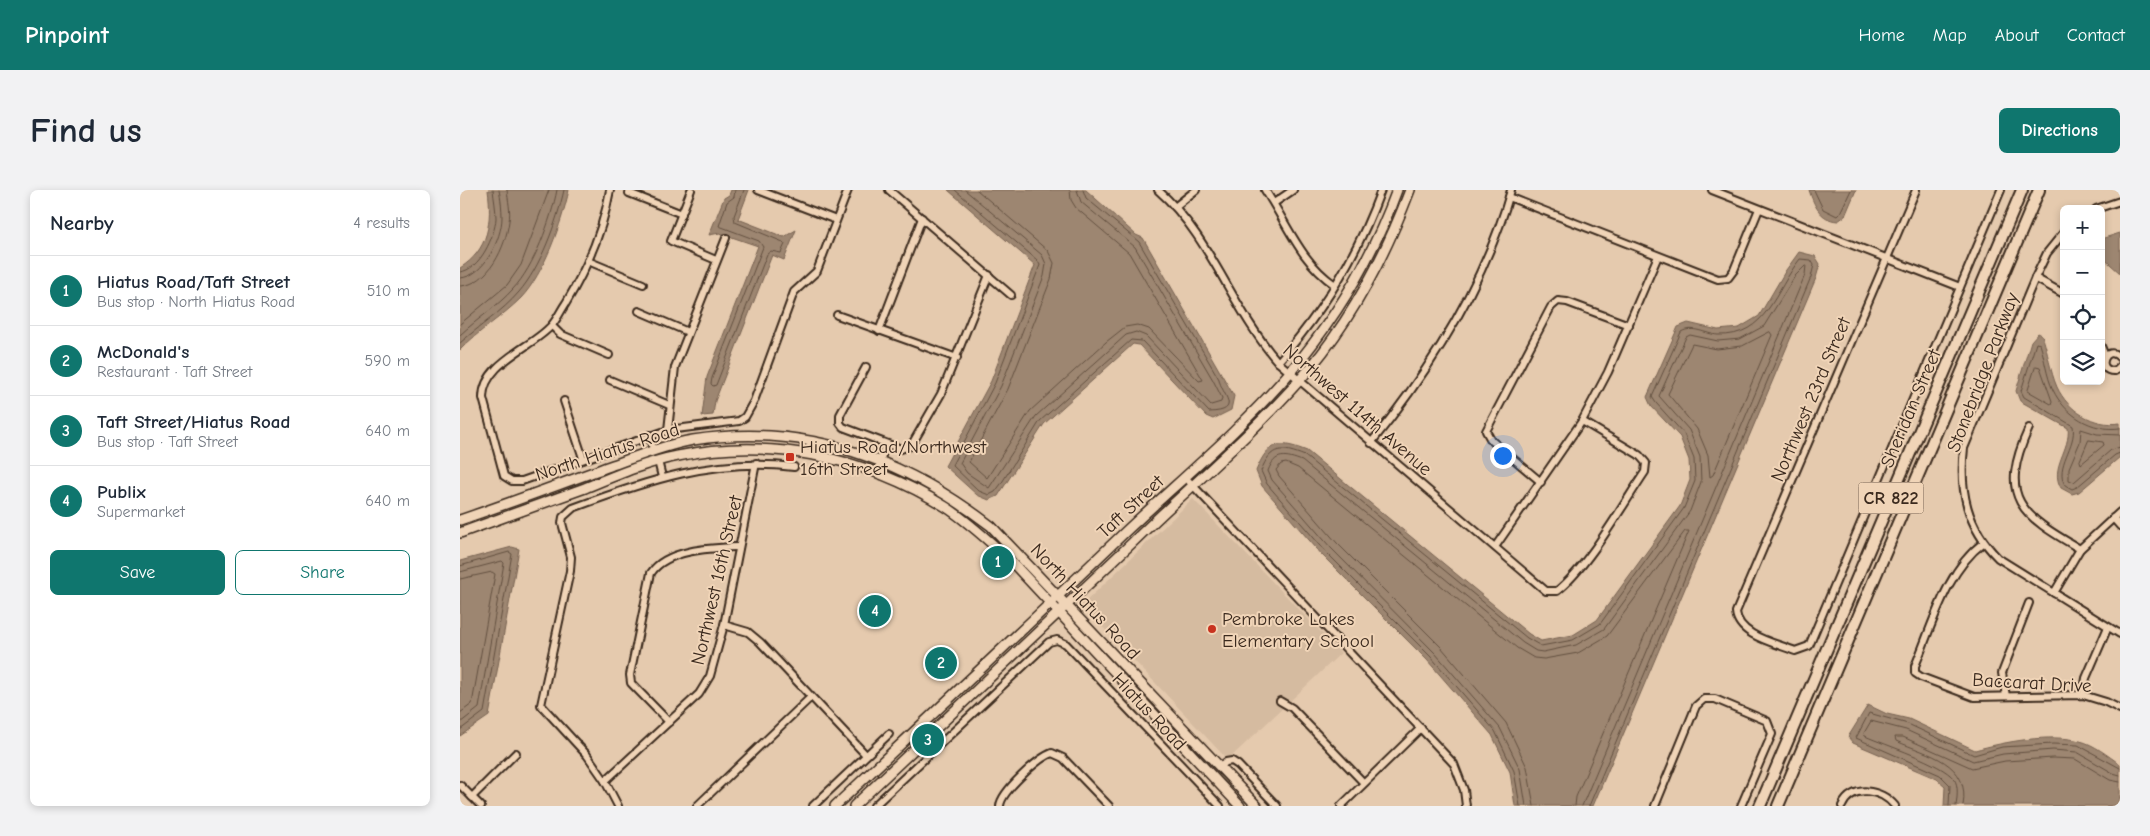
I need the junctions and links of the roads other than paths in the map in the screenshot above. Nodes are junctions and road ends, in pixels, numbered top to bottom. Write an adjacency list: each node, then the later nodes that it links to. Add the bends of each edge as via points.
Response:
1 (610, 190): 36 (street, via 605,216)
2 (691, 190): 26 (street)
3 (758, 190): 28 (street)
4 (848, 190): 28 (street)
5 (889, 190): 27 (street)
6 (1158, 190): 23 (street, Northwest 114th Avenue)
7 (1196, 190): 23 (street)
8 (1265, 190): 22 (street)
9 (1293, 190): 22 (street)
10 (1381, 190): 40 (street)
11 (1397, 190): 31 (main road, Taft Street)
12 (1410, 190): 32 (main road, Taft Street)
13 (1511, 190): 20 (street)
14 (1712, 190): 25 (street)
15 (1916, 190): 34 (street, Northwest 23rd Street)
16 (2001, 190): 41 (street, Sheridan Street)
17 (2022, 190): 43 (main road, Sheridan Street / CR 822)
18 (2039, 190): 45 (main road, Sheridan Street / CR 822)
19 (630, 193): 26 (street)
20 (1508, 198): 33 (street); 69 (street, via 1487,255 1447,334 1394,414)
21 (2120, 201): 24 (street)
22 (1274, 203): 40 (street, via 1306,260 1318,274)
23 (1176, 206): 56 (street, Northwest 114th Avenue, via 1263,344)
24 (2105, 206)
25 (1760, 209): 33 (street, via 1728,278 1718,279); 34 (street)
26 (682, 214): 35 (street, via 671,241)
27 (922, 218): 37 (street); 50 (street)
28 (836, 220): 67 (street, via 817,271 794,292 754,401 741,420)
29 (2060, 237): 38 (street, Stonebridge Parkway, via 2047,253)
30 (726, 238): 35 (street)
31 (1375, 243): 32 (main road); 60 (main road, Taft Street, via 1321,333)
32 (1385, 249): 62 (main road, Taft Street, via 1363,292)
33 (1658, 256): 49 (street)
34 (1886, 259): 41 (street); 102 (street, Northwest 23rd Street, via 1736,612 1742,629 1795,652)
35 (716, 260): 51 (street)
36 (588, 261): 39 (street); 48 (street)
37 (989, 275): 44 (street); 54 (street)
38 (2035, 278): 42 (street); 89 (street, Stonebridge Parkway, via 1964,448 1963,491 1968,511)
39 (643, 284)
40 (1335, 285): 56 (street, via 1314,319)
41 (1960, 287): 102 (street, Sheridan Street)
42 (2060, 292)
43 (1978, 294): 45 (main road); 141 (main road, Sheridan Street / CR 822)
44 (1011, 295)
45 (1992, 300): 142 (main road, Sheridan Street / CR 822)
46 (640, 311): 51 (street)
47 (837, 316): 50 (street)
48 (552, 326): 52 (street, via 560,334); 72 (street, via 498,368 485,382 483,398 504,476 512,481 522,481)
49 (1629, 326): 65 (street); 80 (street, via 1567,302 1558,301 1551,307 1486,431 1491,440)
50 (879, 331): 54 (street)
51 (688, 332): 64 (street, via 676,367)
52 (609, 355)
53 (2105, 356): 55 (street, via 2114,353)
54 (957, 358): 70 (street, via 912,446 902,449)
55 (2120, 358)
56 (1278, 362): 60 (street, Northwest 114th Avenue)
57 (2120, 366): 59 (street, via 2115,371)
58 (866, 367): 70 (street, via 840,415 840,423 842,428)
59 (2105, 368)
60 (1290, 372): 62 (street, Northwest 114th Avenue); 78 (main road, Taft Street)
61 (610, 380): 64 (street)
62 (1299, 381): 69 (street, Northwest 114th Avenue); 81 (main road, Taft Street)
63 (564, 401): 72 (street)
64 (670, 405): 67 (street)
65 (1582, 421): 80 (street); 91 (street, Northwest 114th Avenue, via 1639,455 1646,463 1645,472 1605,533 1568,583 1557,592 1546,591)
66 (2029, 428): 92 (street, via 2017,454 2013,478 2016,494 2026,514)
67 (668, 430): 68 (street)
68 (650, 436): 71 (street); 72 (street)
69 (1371, 442): 91 (street, Northwest 114th Avenue)
70 (886, 445): 73 (street)
71 (653, 450): 73 (main road, North Hiatus Road, via 693,441 759,435 827,444); 74 (main road); 85 (main road, North Hiatus Road)
72 (583, 458)
73 (880, 460): 77 (street); 94 (main road, North Hiatus Road, via 956,499 991,526)
74 (658, 461): 77 (main road, North Hiatus Road, via 724,450 791,450 824,456); 79 (street); 88 (main road, North Hiatus Road)
75 (756, 463): 76 (street); 79 (street); 90 (street, Northwest 16th Street)
76 (794, 467)
77 (877, 473): 96 (main road, North Hiatus Road, via 947,508 979,532)
78 (1185, 476): 81 (street); 83 (main road, Taft Street)
79 (662, 477): 120 (street, via 572,508 563,517 571,557 570,571 541,706 588,755)
80 (1541, 482): 91 (street)
81 (1193, 486): 86 (main road, Taft Street); 114 (street)
82 (2120, 512): 84 (street)
83 (1146, 513): 86 (main road); 94 (main road, Taft Street)
84 (2113, 518): 87 (street); 92 (street)
85 (460, 520)
86 (1154, 522): 97 (main road, Taft Street)
87 (2120, 526)
88 (460, 533)
89 (1983, 543): 93 (street, Stonebridge Parkway, via 1998,558); 108 (street, Baccarat Drive, via 1958,569 1915,672 1974,698)
90 (739, 547): 99 (street, Northwest 16th Street); 112 (street, via 703,549 660,561 651,573 630,675 631,683)
91 (1495, 547)
92 (2080, 549): 93 (street)
93 (2054, 593): 100 (street, Stonebridge Parkway)
94 (1059, 596): 96 (main road, Taft Street); 97 (main road, North Hiatus Road)
95 (2029, 603): 108 (street, via 2002,673)
96 (1050, 604): 98 (main road, North Hiatus Road); 105 (main road, Taft Street)
97 (1066, 605): 98 (main road, Taft Street); 103 (main road, North Hiatus Road)
98 (1058, 612): 104 (main road, North Hiatus Road); 106 (main road, Taft Street)
99 (724, 625): 109 (street, via 748,632); 112 (street, Northwest 16th Street, via 710,676 699,694)
100 (2108, 627): 101 (street, Stonebridge Parkway); 107 (street, via 2086,678)
101 (2120, 634)
102 (1809, 646)
103 (1122, 663): 104 (main road); 119 (main road, North Hiatus Road)
104 (1113, 671): 134 (main road, North Hiatus Road)
105 (974, 675): 106 (main road); 113 (main road, Taft Street)
106 (982, 684): 116 (main road, Taft Street)
107 (2083, 695): 108 (street, Baccarat Drive); 111 (street, Baccarat Drive)
108 (2006, 696)
109 (811, 697): 118 (street); 127 (street)
110 (1280, 701): 121 (street, via 1292,708)
111 (2120, 709)
112 (669, 722): 120 (street, Northwest 16th Street)
113 (921, 725): 116 (main road); 129 (main road, Taft Street)
114 (1421, 728): 121 (street); 138 (street, via 1454,764)
115 (889, 734): 118 (street)
116 (929, 734): 130 (main road, Taft Street)
117 (516, 753): 123 (street)
118 (866, 755): 128 (street)
119 (1220, 768): 135 (main road, North Hiatus Road); 136 (street, via 1232,761)
120 (605, 781): 126 (street)
121 (1364, 783): 137 (street)
122 (460, 785): 123 (street)
123 (472, 797): 125 (street)
124 (1000, 805): 132 (street, via 1002,796 1043,757 1052,753 1064,758)
125 (481, 806)
126 (618, 806)
127 (697, 806)
128 (813, 806)
129 (835, 806)
130 (854, 806)
131 (874, 806): 133 (street, Hiatus Road, via 1048,642 1057,640 1066,644)
132 (1109, 806)
133 (1220, 806)
134 (1240, 806)
135 (1256, 806)
136 (1278, 806)
137 (1341, 806)
138 (1466, 806)
139 (1655, 806): 140 (street, via 1696,706 1704,699 1715,699 1766,722 1772,734)
140 (1741, 806)
141 (1760, 806)
142 (1778, 806)
143 (1842, 806): 144 (street, via 1857,791 1884,798)
144 (1894, 806)

